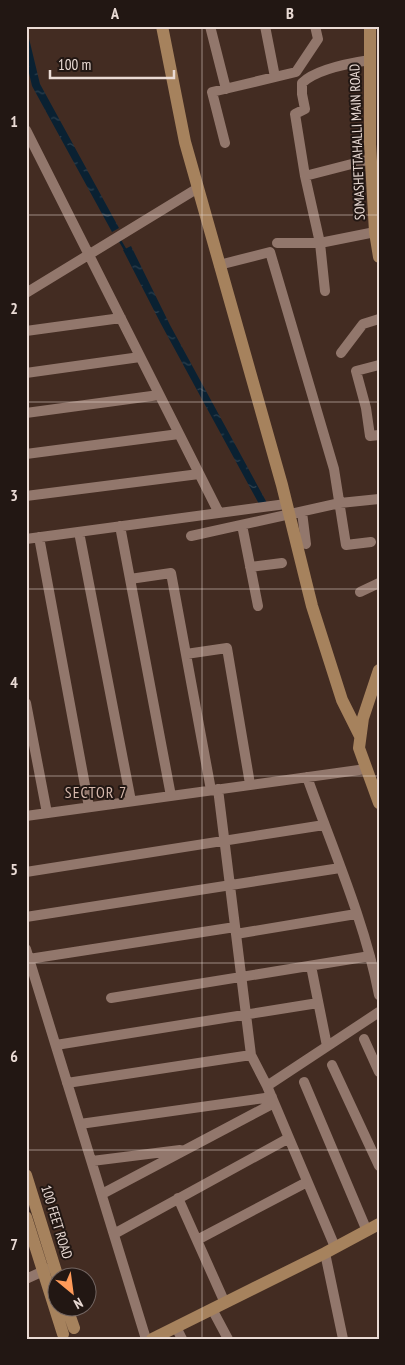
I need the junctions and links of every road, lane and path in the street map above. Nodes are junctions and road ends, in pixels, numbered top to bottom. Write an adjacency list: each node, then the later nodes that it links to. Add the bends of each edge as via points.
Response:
1 (162, 26): 15 (street, via 185,142)
2 (265, 26): 7 (street)
3 (315, 26): 7 (street, via 318,40 296,72)
4 (370, 26): 6 (street, SOMASHETTAHALLI MAIN ROAD)
5 (213, 27): 8 (street)
6 (370, 60): 9 (street, SOMASHETTAHALLI MAIN ROAD); 14 (street, via 309,76 302,83 305,109 295,114)
7 (275, 77): 8 (street)
8 (226, 89): 11 (street, via 212,92)
9 (374, 107): 13 (street, SOMASHETTAHALLI MAIN ROAD)
10 (26, 130): 12 (street)
11 (225, 143)
12 (30, 145): 20 (street)
13 (371, 159): 14 (street); 16 (street, SOMASHETTAHALLI MAIN ROAD)
14 (305, 176): 18 (street)
15 (198, 188): 20 (street); 22 (street)
16 (376, 214): 17 (street, SOMASHETTAHALLI MAIN ROAD)
17 (375, 232): 18 (street); 21 (street, SOMASHETTAHALLI MAIN ROAD)
18 (320, 243): 19 (street); 23 (street)
19 (277, 244)
20 (89, 254): 24 (street); 25 (street)
21 (379, 257)
22 (220, 265): 40 (street, via 270,252 334,469); 41 (street)
23 (325, 291)
24 (26, 293)
25 (121, 318): 27 (street); 29 (street)
26 (379, 319): 28 (street, via 363,324)
27 (26, 331)
28 (341, 353)
29 (140, 357): 31 (street); 32 (street)
30 (379, 365): 35 (street, via 356,371 370,436)
31 (26, 373)
32 (159, 395): 33 (street); 34 (street)
33 (26, 413)
34 (179, 434): 36 (street); 37 (street)
35 (379, 435)
36 (26, 454)
37 (199, 474): 38 (street); 42 (street)
38 (26, 496)
39 (379, 499): 40 (street)
40 (340, 503): 41 (street); 49 (street, via 346,545)
41 (292, 510): 42 (street); 43 (street); 50 (street); 60 (street, via 312,606 342,700)
42 (218, 513): 44 (street)
43 (242, 525): 46 (street); 52 (street)
44 (120, 526): 45 (street); 53 (street)
45 (79, 532): 47 (street); 67 (street)
46 (191, 536)
47 (39, 537): 48 (street); 68 (street)
48 (26, 539)
49 (371, 542)
50 (306, 544)
51 (282, 563): 52 (street)
52 (250, 568): 56 (street)
53 (130, 579): 57 (street, via 171,573); 65 (street)
54 (379, 583): 55 (street)
55 (360, 592)
56 (258, 606)
57 (186, 654): 63 (street, via 227,648); 64 (street)
58 (379, 670): 60 (street)
59 (26, 703): 69 (street)
60 (360, 736): 61 (street, via 359,748)
61 (366, 769): 62 (street); 66 (street)
62 (307, 777): 63 (street); 71 (street)
63 (250, 784): 64 (street)
64 (215, 789): 65 (street); 72 (street)
65 (171, 796): 67 (street)
66 (378, 796)
67 (131, 801): 68 (street)
68 (89, 807): 69 (street)
69 (47, 813): 70 (street)
70 (26, 816)
71 (324, 825): 72 (street); 73 (street)
72 (224, 841): 74 (street); 75 (street)
73 (340, 868): 75 (street); 76 (street)
74 (26, 872)
75 (230, 885): 77 (street); 78 (street)
76 (356, 914): 78 (street); 80 (street)
77 (26, 917)
78 (236, 930): 79 (street); 82 (street)
79 (28, 954): 89 (street)
80 (370, 956): 81 (street); 83 (street)
81 (311, 966): 82 (street); 85 (street)
82 (241, 977): 84 (street); 87 (street)
83 (379, 995)
84 (111, 998)
85 (318, 1003): 87 (street); 90 (street)
86 (379, 1012): 90 (street)
87 (246, 1015): 89 (street); 91 (street)
88 (364, 1039): 93 (street)
89 (56, 1045): 95 (street)
90 (327, 1046): 96 (street)
91 (251, 1054): 95 (street); 96 (street)
92 (332, 1065): 102 (street)
93 (379, 1072)
94 (304, 1082): 109 (street)
95 (68, 1083): 98 (street)
96 (267, 1086): 97 (street)
97 (273, 1100): 98 (street); 99 (street); 100 (street)
98 (80, 1124): 101 (street)
99 (289, 1138): 104 (street); 106 (street)
100 (188, 1148): 101 (street); 105 (street)
101 (92, 1161): 105 (street)
102 (379, 1166)
103 (26, 1175): 114 (street, 100 FEET ROAD)
104 (308, 1182): 111 (street); 112 (street)
105 (102, 1194): 110 (street)
106 (178, 1198): 110 (street); 111 (street)
107 (26, 1216): 113 (street, 100 FEET ROAD)
108 (379, 1224): 109 (street)
109 (367, 1231): 112 (street)
110 (114, 1234): 122 (street)
111 (197, 1240): 117 (street)
112 (330, 1250): 117 (street); 125 (street)
113 (50, 1268)
114 (51, 1268)
115 (48, 1273): 116 (street)
116 (26, 1279)
117 (225, 1303): 118 (street)
118 (212, 1309): 121 (street); 124 (street)
119 (64, 1318): 120 (street, 100 FEET ROAD, via 68,1331)
120 (67, 1318)
121 (179, 1333): 123 (street)
122 (146, 1339)
123 (152, 1339)
124 (228, 1339)
125 (343, 1339)

